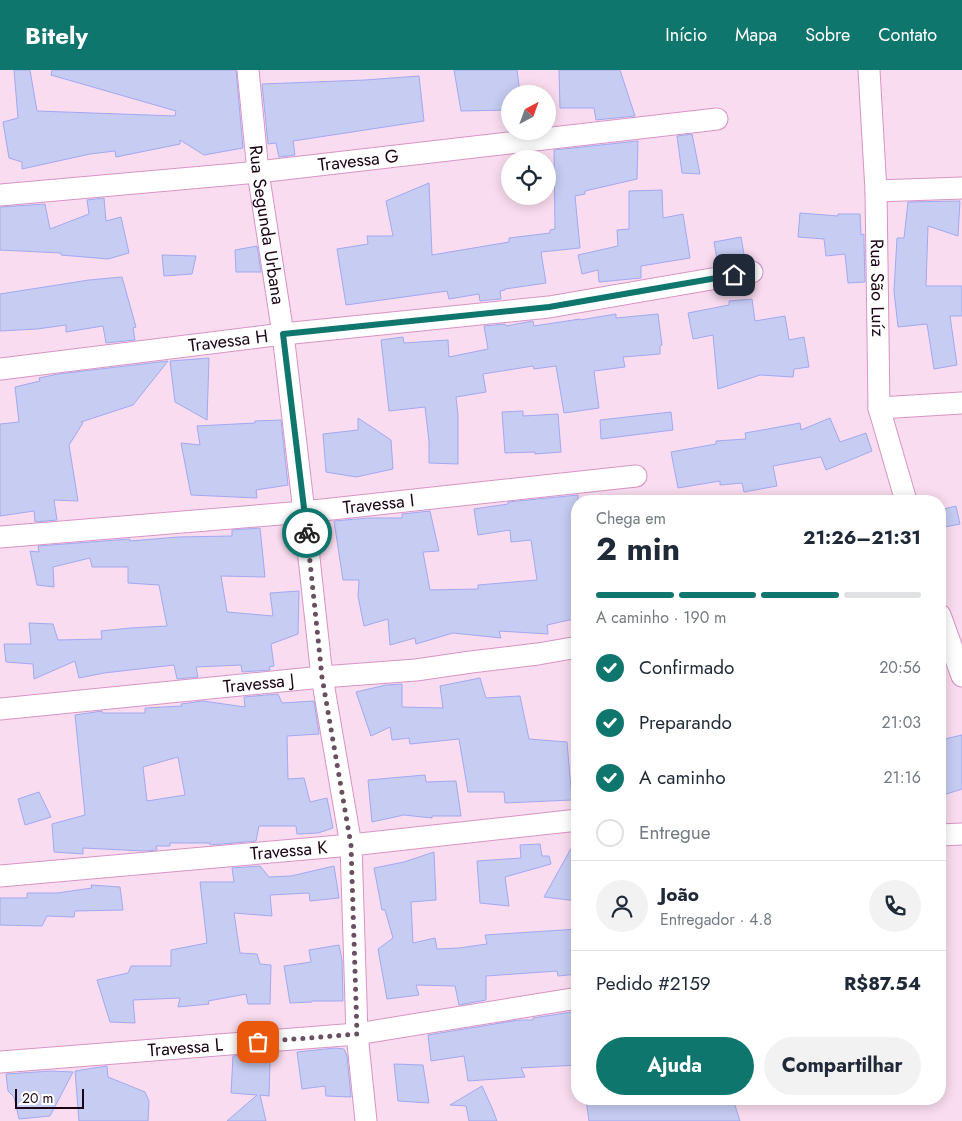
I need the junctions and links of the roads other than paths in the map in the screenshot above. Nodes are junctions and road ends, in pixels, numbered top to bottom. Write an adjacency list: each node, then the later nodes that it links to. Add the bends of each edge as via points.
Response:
1 (248, 70): 4 (street, Rua Segunda Urbana)
2 (868, 70): 6 (street, Rua São Luíz)
3 (717, 119): 4 (street, Travessa G)
4 (258, 172): 7 (street, Travessa G); 9 (street, Rua Segunda Urbana)
5 (962, 188): 6 (street)
6 (876, 191): 12 (street, Rua São Luíz)
7 (0, 195)
8 (752, 272): 9 (street, Travessa H, via 549,307)
9 (283, 334): 10 (street, Travessa H); 15 (street, Rua Segunda Urbana)
10 (0, 369)
11 (962, 403): 12 (street)
12 (879, 408): 14 (street, Rua São Luíz)
13 (636, 476): 15 (street, Travessa I)
14 (904, 495)
15 (304, 512): 16 (street, Travessa I); 20 (street, Rua Segunda Urbana)
16 (0, 538)
17 (946, 624): 19 (street)
18 (571, 648): 20 (street, Travessa J, via 416,670)
19 (962, 676)
20 (322, 677): 21 (street, Travessa J); 25 (street, Rua Segunda Urbana)
21 (0, 709)
22 (571, 821): 25 (street, Travessa K)
23 (962, 834): 24 (street)
24 (946, 835)
25 (351, 845): 26 (street, Travessa K); 28 (street, Rua Segunda Urbana)
26 (0, 876)
27 (571, 999): 28 (street, Travessa L)
28 (357, 1034): 29 (street, Travessa L); 30 (street, Rua Segunda Urbana)
29 (0, 1062)
30 (366, 1121)

